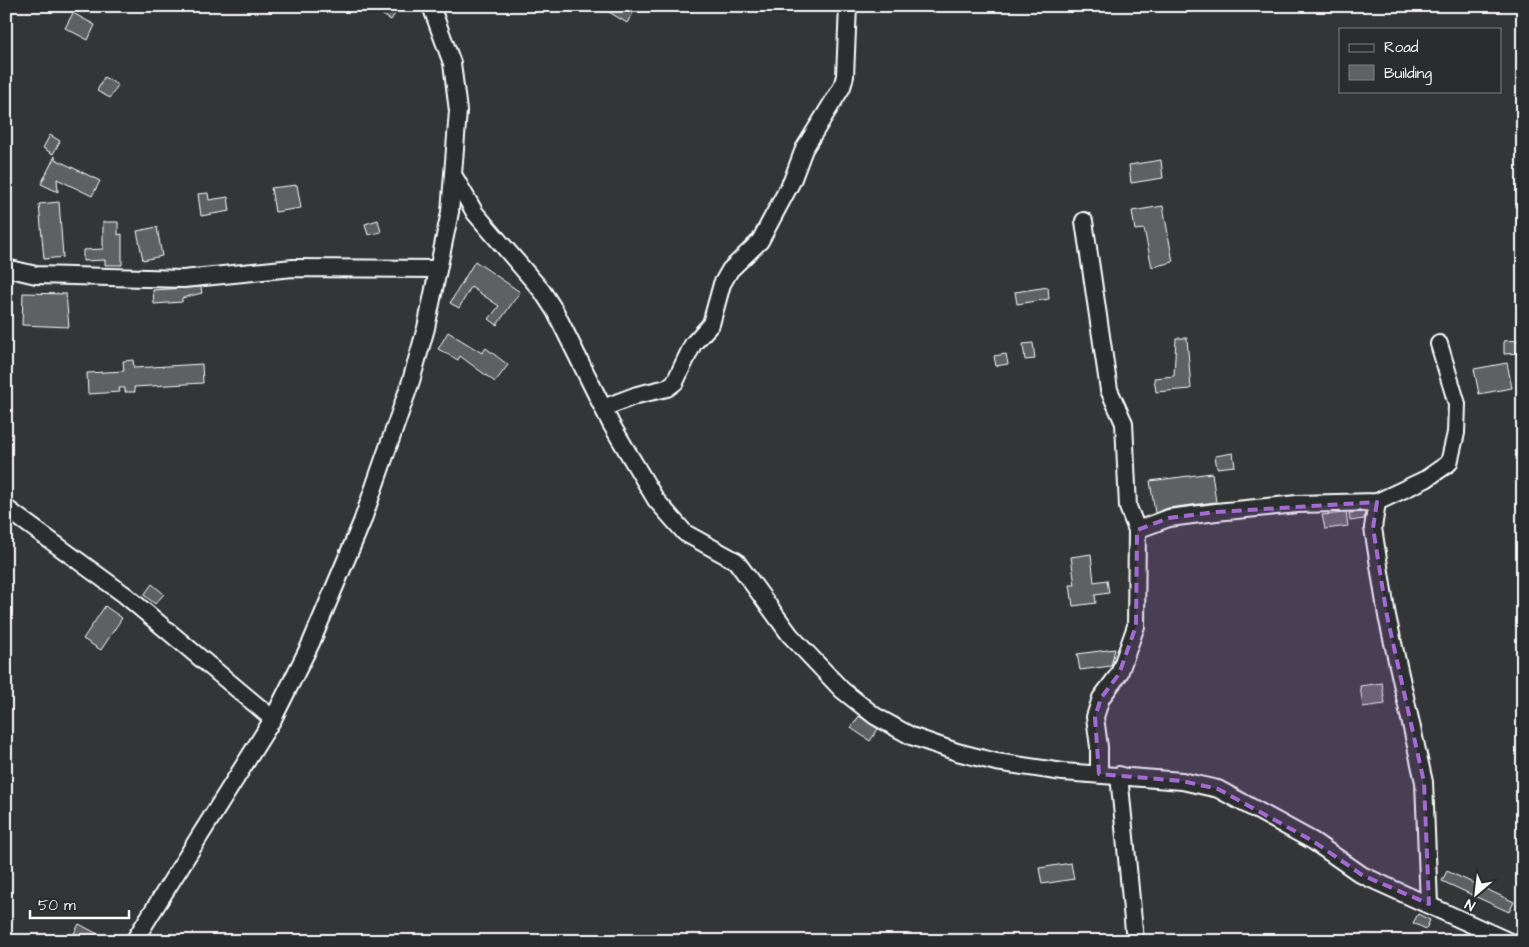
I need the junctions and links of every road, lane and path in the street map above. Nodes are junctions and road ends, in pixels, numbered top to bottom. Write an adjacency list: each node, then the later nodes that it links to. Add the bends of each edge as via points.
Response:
1 (430, 6): 3 (street, via 452,63 458,111)
2 (848, 6): 10 (street, via 842,87 804,149 792,181 760,241 730,270 722,284 711,324 692,344 675,382 667,388)
3 (454, 178): 4 (street); 5 (street)
4 (450, 212): 5 (street); 8 (street)
5 (475, 213): 10 (street, via 542,291)
6 (1084, 221): 13 (street, via 1109,390 1124,423 1128,507)
7 (6, 268): 8 (street, via 36,275 183,279 293,268)
8 (438, 269): 14 (street, via 411,381 362,522 311,643)
9 (1439, 344): 11 (street, via 1457,404 1456,433 1448,463 1426,480)
10 (603, 408): 15 (street, via 656,500 672,520 685,533 736,561 790,636 842,690 875,716 910,736 957,752 996,762)
11 (1376, 502): 13 (street, via 1297,504 1216,512 1169,518); 17 (street, via 1373,528 1386,616 1424,782)
12 (6, 508): 14 (street, via 126,595)
13 (1137, 530): 15 (street, via 1136,626 1119,674 1101,698 1095,717)
14 (273, 719): 18 (street)
15 (1099, 774): 16 (street)
16 (1119, 775): 17 (street, via 1182,781 1218,789 1313,841 1362,875); 19 (street)
17 (1429, 904): 20 (street)
18 (134, 941)
19 (1135, 941)
20 (1508, 941)

